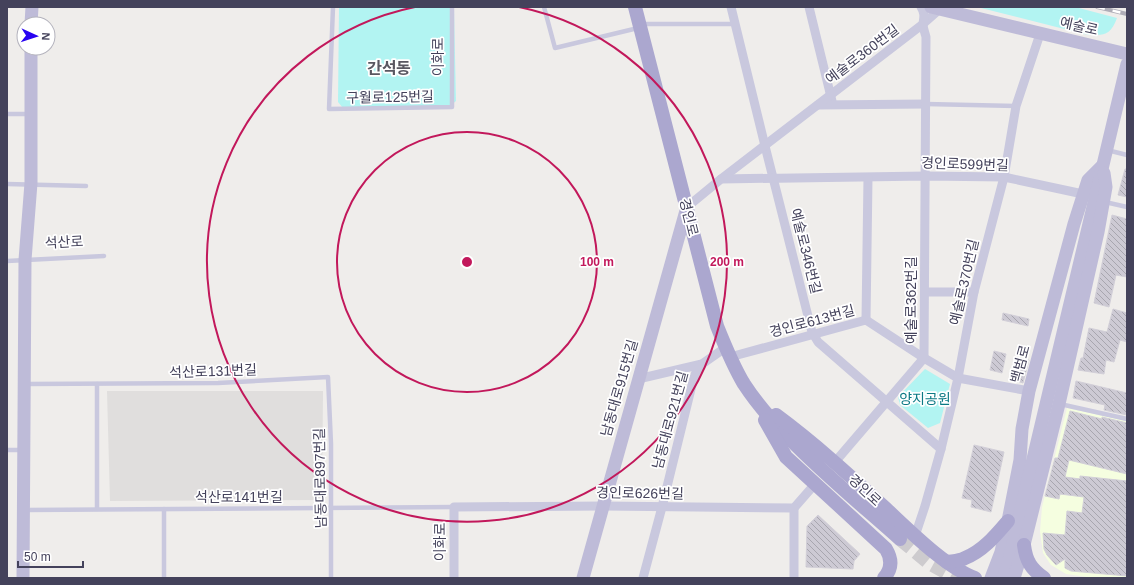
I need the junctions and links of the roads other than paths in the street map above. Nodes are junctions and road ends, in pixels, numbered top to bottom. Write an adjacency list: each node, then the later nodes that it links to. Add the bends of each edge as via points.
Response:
1 (333, 7): 21 (lane, 구월로125번길, via 329,109)
2 (452, 7): 21 (lane, 이화로)
3 (544, 7): 11 (lane, via 555,48)
4 (635, 7): 11 (main road, 경인로)
5 (731, 7): 9 (street, 예술로346번길)
6 (809, 7): 16 (street)
7 (921, 7): 10 (street, 예술로362번길, via 925,20)
8 (935, 8): 10 (street, 예술로360번길); 12 (main road, 예술로)
9 (734, 24): 11 (lane); 24 (street, 예술로346번길)
10 (923, 24): 16 (street, 예술로360번길); 17 (street, 예술로362번길, via 926,38)
11 (640, 25): 38 (main road, 경인로)
12 (1040, 34): 13 (main road, 예술로); 20 (street, 예술로370번길)
13 (1127, 54)
14 (31, 56): 23 (main road, 석산로)
15 (1127, 64): 25 (main road)
16 (830, 95): 18 (street, 예술로360번길); 19 (street)
17 (926, 104): 19 (street, 예술로360번길); 20 (lane); 28 (street, 예술로362번길)
18 (818, 105): 19 (street, 예술로360번길); 24 (street, 예술로360번길)
19 (833, 105)
20 (1016, 106): 29 (street, 예술로370번길)
21 (452, 107)
22 (7, 114): 23 (lane)
23 (31, 114): 33 (main road, 석산로)
24 (765, 146): 30 (street, 예술로346번길); 32 (street, 예술로360번길)
25 (1106, 150): 26 (lane); 27 (main road)
26 (1127, 156)
27 (1102, 166): 36 (main road, 백범로, via 1088,180); 37 (main road, via 1106,187); 88 (main road)
28 (926, 176): 29 (street, 경인로599번길); 31 (street, 경인로599번길); 43 (street, 예술로362번길)
29 (1004, 177): 36 (street, 경인로599번길); 44 (street, 예술로370번길)
30 (773, 178): 31 (street, 경인로599번길); 32 (street, 경인로599번길); 46 (street, 예술로346번길)
31 (868, 178): 45 (street)
32 (721, 179): 38 (street)
33 (31, 183): 34 (lane); 35 (lane); 41 (main road, 석산로)
34 (7, 184)
35 (86, 186)
36 (1083, 194): 55 (main road, 백범로)
37 (1104, 202): 39 (lane); 58 (main road)
38 (687, 207): 47 (main road, 경인로, via 717,326); 52 (main road, 남동대로915번길)
39 (1127, 207)
40 (104, 256): 41 (lane, 석산로)
41 (25, 260): 42 (lane); 53 (main road, 석산로)
42 (7, 261)
43 (925, 292): 44 (street); 48 (street, 예술로362번길)
44 (974, 292): 51 (street, 예술로370번길)
45 (866, 320): 46 (street, 경인로613번길); 48 (street, 경인로613번길)
46 (814, 335): 47 (street, 경인로613번길); 57 (street, 예술로346번길, via 818,342)
47 (727, 352): 49 (street); 56 (main road, 경인로)
48 (924, 358): 51 (street, 경인로613번길); 57 (street, 예술로362번길)
49 (702, 364): 52 (street); 67 (street, 남동대로921번길, via 693,381)
50 (328, 377): 54 (lane, 석산로131번길, via 218,383); 68 (lane, 남동대로897번길)
51 (958, 378): 55 (street, 경인로613번길); 60 (street, 예술로370번길)
52 (638, 379): 65 (main road, 남동대로915번길)
53 (24, 384): 54 (lane, 석산로131번길); 62 (main road, 석산로)
54 (97, 384): 70 (lane)
55 (1029, 391): 73 (main road, 백범로, via 1022,429 1020,460)
56 (755, 400): 63 (main road, 경인로, via 800,432); 64 (main road, 경인로, via 786,457); 74 (main road, 경인로, via 809,459)
57 (886, 401): 60 (street, 예술로346번길); 63 (street, 예술로362번길)
58 (1059, 404): 59 (lane); 75 (main road)
59 (1127, 419)
60 (941, 449): 74 (street, 예술로370번길, via 925,506)
61 (7, 450): 62 (lane)
62 (24, 450): 72 (main road, 석산로)
63 (835, 462): 74 (main road, 경인로)
64 (815, 484): 69 (street); 76 (main road, 경인로)
65 (603, 506): 66 (street, 경인로626번길); 67 (street, 경인로626번길); 82 (main road, 남동대로915번길)
66 (454, 507): 68 (lane, 석산로141번길); 81 (street, 이화로)
67 (662, 507): 69 (street, 경인로626번길); 83 (street, 남동대로921번길)
68 (331, 508): 71 (lane, 석산로141번길); 80 (lane, 남동대로897번길)
69 (794, 508): 84 (street)
70 (97, 509): 71 (lane, 석산로141번길); 72 (lane, 석산로141번길)
71 (164, 509): 79 (lane)
72 (24, 510): 78 (main road, 석산로)
73 (1008, 521): 77 (main road, via 979,551 965,559); 87 (main road, 백범로, via 1001,552)
74 (908, 534): 76 (main road, via 906,543 900,549); 77 (main road, 경인로)
75 (1024, 545): 89 (main road); 90 (main road, via 1025,554 1032,568)
76 (886, 550): 85 (main road, via 890,556 890,566)
77 (947, 562): 86 (main road, 경인로)
78 (23, 578)
79 (164, 578)
80 (331, 578)
81 (454, 578)
82 (583, 578)
83 (643, 578)
84 (794, 578)
85 (884, 578)
86 (975, 578)
87 (991, 578)
88 (1003, 578)
89 (1014, 578)
90 (1044, 578)

